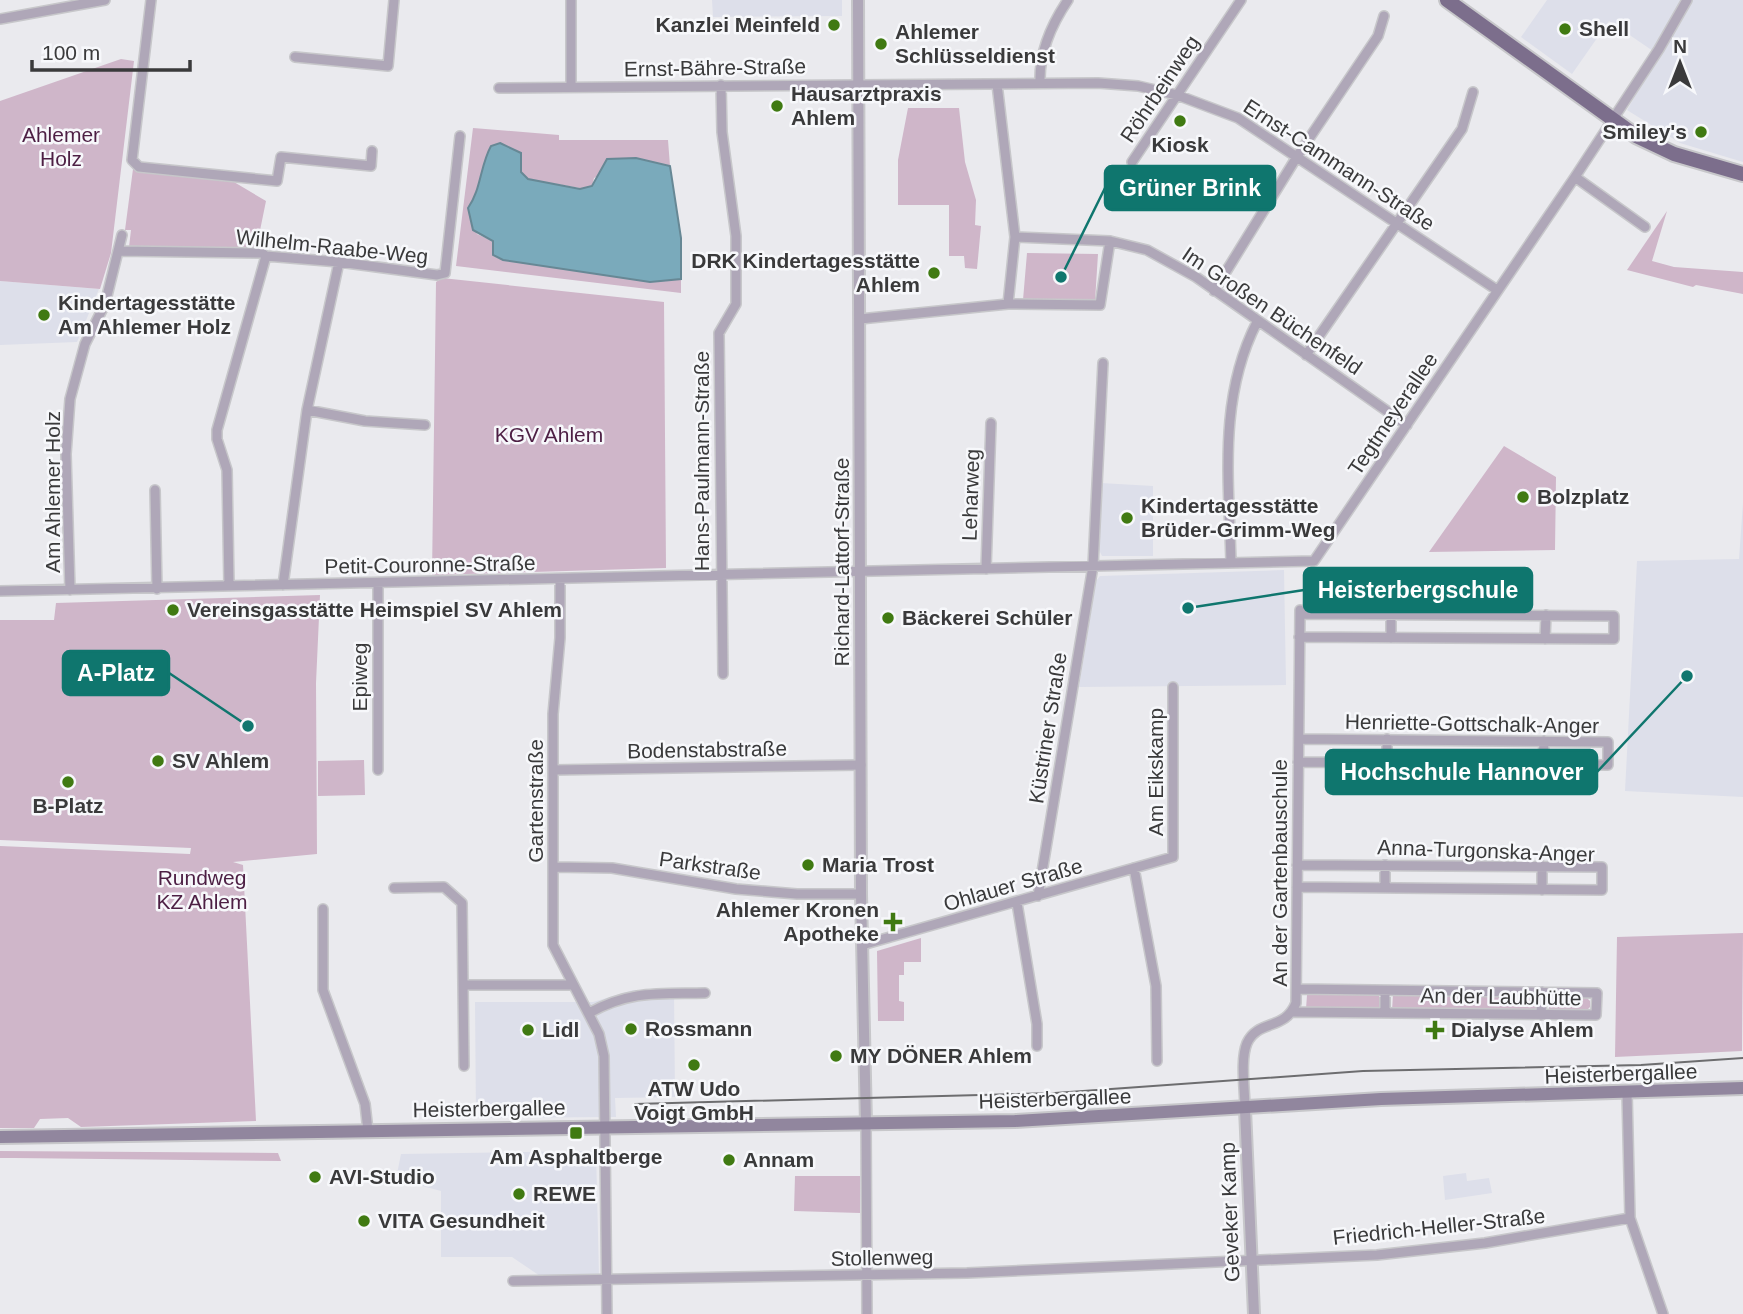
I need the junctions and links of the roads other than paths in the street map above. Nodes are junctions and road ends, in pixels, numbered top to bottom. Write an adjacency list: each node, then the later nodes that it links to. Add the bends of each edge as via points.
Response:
1 (104, 0): 11 (street)
2 (151, 0): 23 (street, via 132,160 139,167 277,181 281,157 370,166)
3 (394, 0): 12 (street, via 388,66)
4 (571, 0): 17 (street)
5 (858, 0): 14 (street, Richard-Lattorf-Straße)
6 (1068, 0): 13 (street, via 1048,37)
7 (1241, 0): 20 (street, Röhrbeinweg)
8 (1447, 0): 21 (main road)
9 (1687, 0): 21 (street, Tegtmeyerallee)
10 (1384, 16): 24 (street, via 1378,36)
11 (0, 19)
12 (295, 58)
13 (1040, 83): 15 (street, Ernst-Cammann-Straße); 20 (street, Ernst-Cammann-Straße, via 1138,86)
14 (859, 84): 15 (street, Ernst-Cammann-Straße); 16 (street, Ernst-Bähre-Straße); 39 (street, Richard-Lattorf-Straße)
15 (997, 84): 31 (street)
16 (721, 85): 17 (street, Ernst-Bähre-Straße); 52 (street, Hans-Paulmann-Straße, via 724,154 736,236 736,304 719,332)
17 (571, 87): 18 (street, Ernst-Bähre-Straße)
18 (499, 88)
19 (1473, 92): 28 (street, via 1462,129)
20 (1177, 94): 24 (street, Ernst-Cammann-Straße, via 1237,118); 25 (street, Röhrbeinweg)
21 (1613, 119): 26 (main road, via 1664,149); 27 (street, Tegtmeyerallee)
22 (460, 136): 35 (street, Wilhelm-Raabe-Weg, via 445,273)
23 (372, 151)
24 (1298, 155): 28 (street, Ernst-Cammann-Straße); 37 (street)
25 (1132, 162)
26 (1743, 174)
27 (1575, 177): 29 (street); 36 (street, Tegtmeyerallee)
28 (1397, 223): 36 (street, Ernst-Cammann-Straße); 41 (street)
29 (1645, 227)
30 (122, 235): 33 (street, Am Ahlemer Holz)
31 (1015, 237): 32 (street, Im Großen Büchenfeld); 38 (street)
32 (1110, 241): 37 (street, Im Großen Büchenfeld, via 1172,262); 38 (street, via 1100,305)
33 (119, 251): 34 (street, Wilhelm-Raabe-Weg); 58 (street, Am Ahlemer Holz, via 106,300 85,344 71,399 66,454)
34 (266, 256): 35 (street, Wilhelm-Raabe-Weg); 56 (street, via 217,430 227,470)
35 (339, 262): 43 (street)
36 (1497, 290): 46 (street, Tegtmeyerallee)
37 (1214, 291): 40 (street, Im Großen Büchenfeld)
38 (1009, 304): 39 (street)
39 (860, 319): 51 (street, Richard-Lattorf-Straße)
40 (1257, 322): 41 (street, Im Großen Büchenfeld); 48 (street, via 1241,354 1232,392 1228,430)
41 (1306, 355): 46 (street, Im Großen Büchenfeld)
42 (1103, 363): 49 (street, Küstriner Straße)
43 (307, 410): 45 (street, via 365,421); 55 (street)
44 (991, 423): 50 (street, Leharweg)
45 (425, 425)
46 (1407, 425): 48 (street, Tegtmeyerallee, via 1314,561)
47 (155, 490): 57 (street)
48 (1231, 563): 49 (street, Tegtmeyerallee)
49 (1093, 566): 50 (street, Tegtmeyerallee); 87 (street, Küstriner Straße)
50 (986, 569): 51 (street, Tegtmeyerallee)
51 (861, 572): 52 (street, Petit-Couronne-Straße); 73 (street, Richard-Lattorf-Straße)
52 (720, 576): 53 (street, Petit-Couronne-Straße); 65 (street, Hans-Paulmann-Straße)
53 (560, 580): 54 (street, Petit-Couronne-Straße); 75 (street, Gartenstraße)
54 (378, 583): 55 (street, Petit-Couronne-Straße); 74 (street, Epiweg)
55 (283, 585): 56 (street, Petit-Couronne-Straße)
56 (229, 586): 57 (street, Petit-Couronne-Straße)
57 (157, 589): 58 (street, Petit-Couronne-Straße)
58 (70, 590): 59 (street, Petit-Couronne-Straße)
59 (0, 591)
60 (1391, 614): 61 (street); 62 (street, An der Gartenbauschule, via 1300,612); 63 (street)
61 (1546, 615): 64 (street); 64 (street, via 1614,616 1614,639)
62 (1299, 637): 63 (street); 67 (street, An der Gartenbauschule)
63 (1391, 638): 64 (street)
64 (1545, 639)
65 (723, 674)
66 (1173, 687): 76 (street, Am Eikskamp)
67 (1299, 739): 68 (street, Henriette-Gottschalk-Anger); 70 (street, An der Gartenbauschule)
68 (1387, 739): 69 (street, Henriette-Gottschalk-Anger); 71 (street)
69 (1544, 741): 72 (street); 72 (street, Henriette-Gottschalk-Anger, via 1608,742 1608,765)
70 (1298, 762): 71 (street, Henriette-Gottschalk-Anger); 77 (street, An der Gartenbauschule)
71 (1387, 762): 72 (street, Henriette-Gottschalk-Anger)
72 (1543, 764)
73 (861, 765): 75 (street, Bodenstabstraße); 86 (street, Richard-Lattorf-Straße)
74 (378, 769)
75 (553, 770): 80 (street, Gartenstraße)
76 (1173, 857): 81 (street, Ohlauer Straße)
77 (1297, 865): 78 (street, Anna-Turgonska-Anger); 82 (street, An der Gartenbauschule)
78 (1385, 865): 79 (street, Anna-Turgonska-Anger); 84 (street)
79 (1542, 866): 85 (street); 85 (street, Anna-Turgonska-Anger, via 1602,867 1602,890)
80 (553, 867): 86 (street, Parkstraße, via 612,868 736,889); 92 (street, Gartenstraße, via 553,945)
81 (1135, 868): 87 (street, Ohlauer Straße); 102 (street, via 1156,986)
82 (1297, 887): 84 (street, Anna-Turgonska-Anger); 93 (street, An der Gartenbauschule)
83 (394, 888): 91 (street, via 444,887 462,903)
84 (1385, 888): 85 (street, Anna-Turgonska-Anger)
85 (1542, 890)
86 (862, 894): 90 (street, Richard-Lattorf-Straße)
87 (1038, 896): 88 (street, Ohlauer Straße)
88 (1017, 903): 90 (street, Ohlauer Straße); 101 (street)
89 (324, 909): 109 (street, via 323,990 365,1104)
90 (862, 944): 107 (street, Richard-Lattorf-Straße)
91 (464, 985): 92 (street); 103 (street)
92 (571, 985): 98 (street, Gartenstraße)
93 (1297, 989): 94 (street, An der Laubhütte); 97 (street, An der Gartenbauschule)
94 (1385, 990): 95 (street, An der Laubhütte); 99 (street)
95 (1542, 992): 100 (street); 100 (street, An der Laubhütte, via 1597,993 1596,1015)
96 (705, 993): 98 (street, via 635,994)
97 (1293, 1012): 99 (street, An der Laubhütte); 106 (street, An der Gartenbauschule, via 1248,1040)
98 (589, 1013): 108 (street, Gartenstraße, via 604,1056)
99 (1385, 1013): 100 (street, An der Laubhütte)
100 (1541, 1015)
101 (1037, 1046)
102 (1157, 1061)
103 (464, 1066)
104 (1743, 1088): 105 (main road, Heisterbergallee)
105 (1626, 1093): 106 (main road, Heisterbergallee, via 1381,1099); 111 (street)
106 (1245, 1109): 107 (main road, Heisterbergallee, via 1056,1120); 112 (street, Geveker Kamp)
107 (866, 1124): 108 (main road, Heisterbergallee); 113 (street)
108 (605, 1127): 109 (main road, Heisterbergallee); 114 (street)
109 (368, 1131): 110 (main road, Heisterbergallee)
110 (0, 1137)
111 (1630, 1218): 112 (street, Friedrich-Heller-Straße, via 1438,1249); 119 (street)
112 (1251, 1260): 113 (street, Stollenweg); 118 (street, Geveker Kamp)
113 (867, 1276): 114 (street, Stollenweg); 117 (street)
114 (607, 1280): 115 (street, Stollenweg); 116 (street)
115 (513, 1281)
116 (607, 1314)
117 (867, 1314)
118 (1254, 1314)
119 (1663, 1314)

